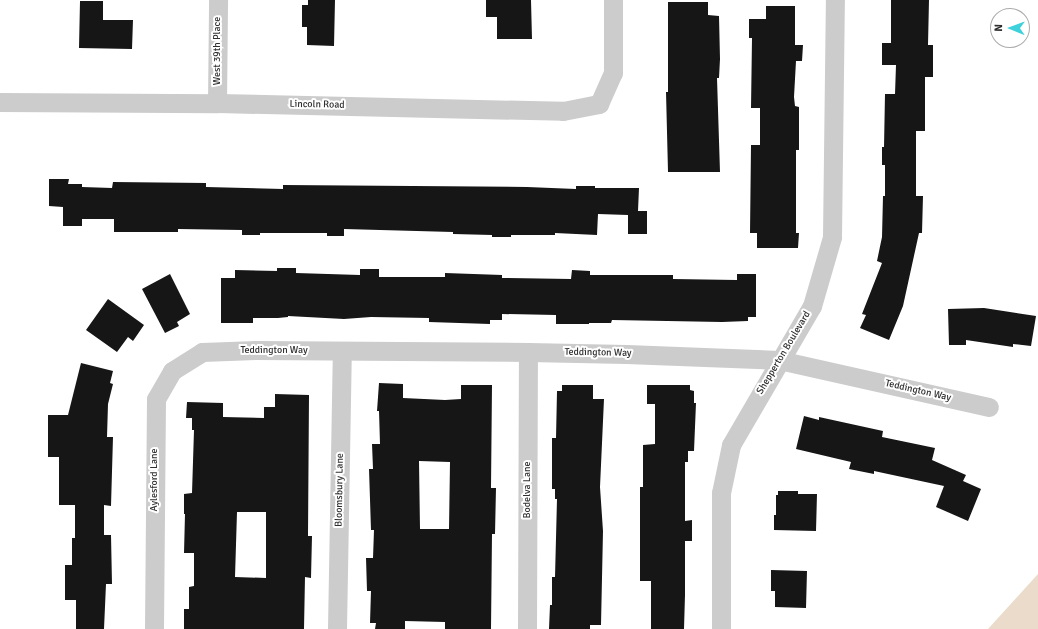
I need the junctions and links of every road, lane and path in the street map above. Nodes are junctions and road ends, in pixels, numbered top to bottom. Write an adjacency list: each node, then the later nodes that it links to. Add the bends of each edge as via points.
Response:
1 (218, 0): 5 (street, West 39th Place)
2 (613, 0): 5 (street, Lincoln Road, via 613,73 599,104 563,111)
3 (835, 0): 9 (street, Shepperton Boulevard, via 832,236 812,306)
4 (0, 102): 5 (street, Lincoln Road)
5 (217, 103)
6 (342, 351): 7 (street, Teddington Way); 8 (street, Teddington Way); 12 (street, Bloomsbury Lane)
7 (202, 352): 11 (street, Aylesford Lane, via 172,371 156,399)
8 (528, 352): 9 (street, Teddington Way); 13 (street, Bodelva Lane)
9 (779, 360): 10 (street, Teddington Way); 14 (street, Shepperton Boulevard, via 730,445 721,494)
10 (989, 407)
11 (154, 629)
12 (338, 629)
13 (527, 629)
14 (721, 629)

